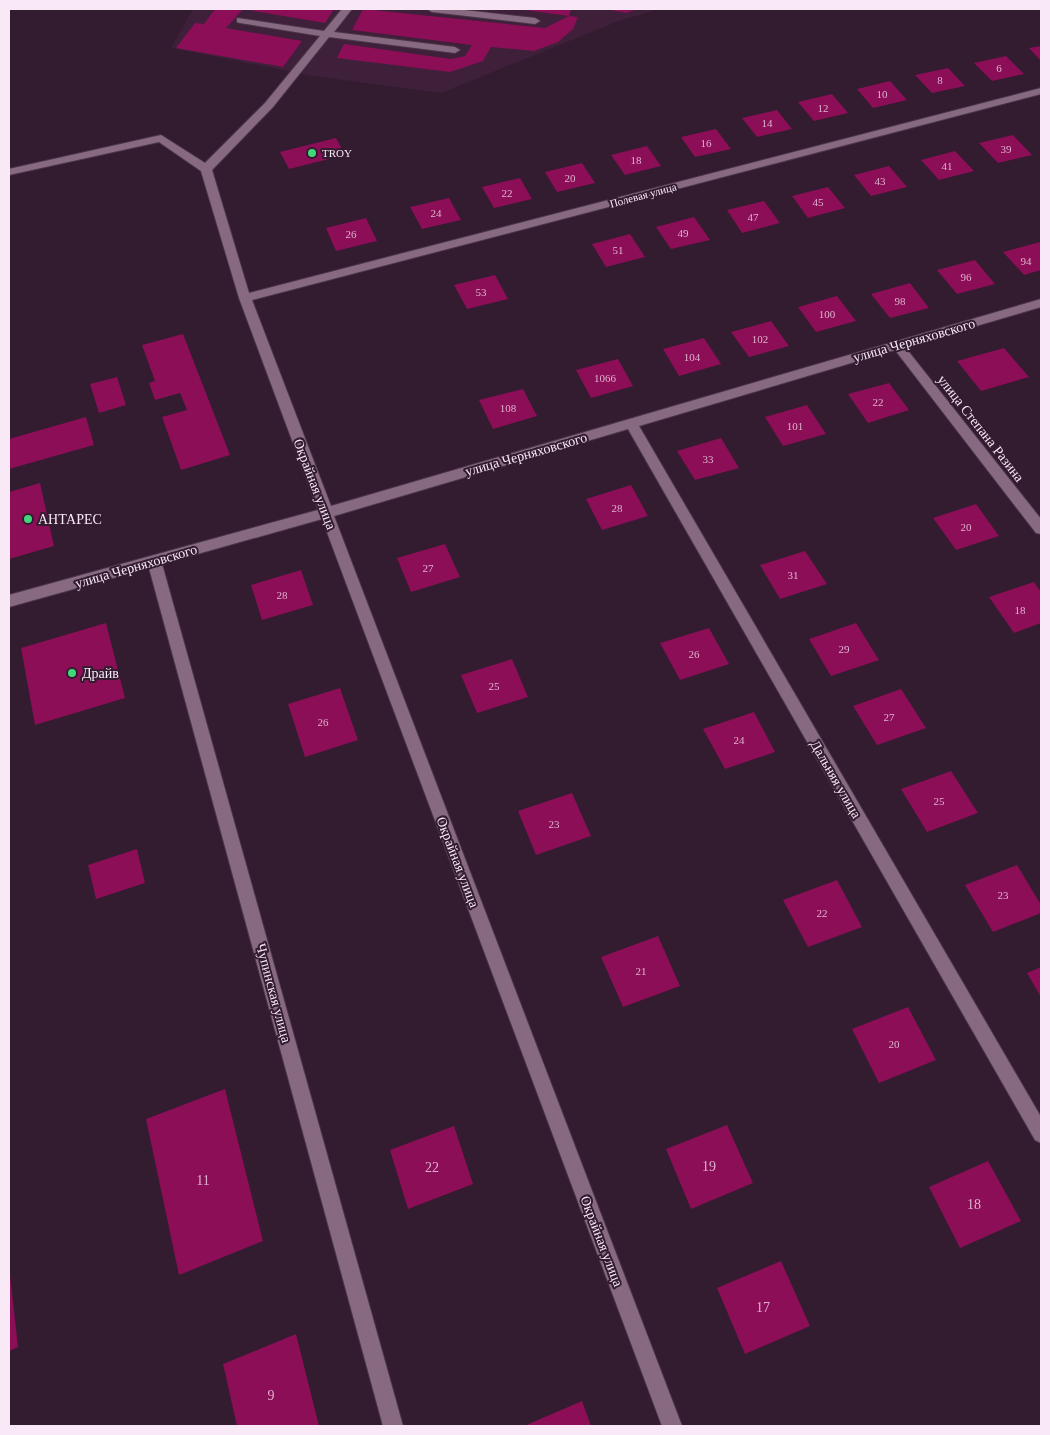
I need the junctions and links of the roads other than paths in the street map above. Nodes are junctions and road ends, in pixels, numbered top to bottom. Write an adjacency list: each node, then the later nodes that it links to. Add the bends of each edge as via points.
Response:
1 (347, 9): 5 (street)
2 (432, 9): 4 (street)
3 (240, 20): 5 (street)
4 (536, 21)
5 (326, 34): 6 (street); 8 (street, via 269,105)
6 (455, 50)
7 (1041, 91): 10 (street, Полевая улица)
8 (206, 169): 9 (street, via 162,138); 10 (street, Окрайная улица)
9 (9, 172)
10 (245, 298): 14 (street, Окрайная улица)
11 (1041, 303): 12 (street, улица Черняховского)
12 (897, 345): 13 (street, улица Черняховского); 15 (street, улица Степана Разина)
13 (631, 423): 14 (street, улица Черняховского); 18 (street, Дальняя улица)
14 (326, 513): 16 (street, улица Черняховского); 20 (street, Окрайная улица)
15 (1041, 529)
16 (154, 561): 17 (street, улица Черняховского); 19 (street, Чупинская улица)
17 (9, 601)
18 (1041, 1134)
19 (393, 1426)
20 (672, 1426)

